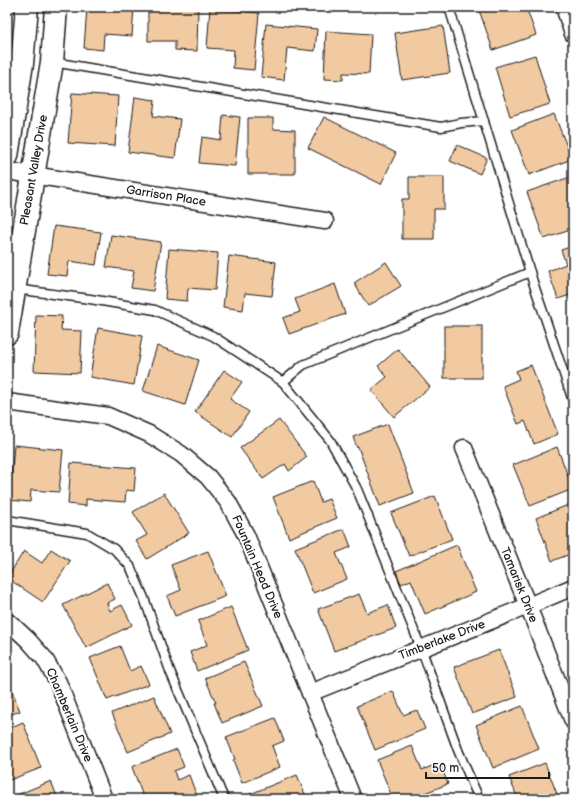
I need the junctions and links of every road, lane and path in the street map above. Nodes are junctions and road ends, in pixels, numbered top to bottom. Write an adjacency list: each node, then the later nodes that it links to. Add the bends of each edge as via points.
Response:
1 (27, 7): 8 (street, via 22,64)
2 (56, 7): 6 (street, Pleasant Valley Drive)
3 (450, 7): 7 (lane)
4 (564, 7): 5 (street)
5 (573, 34)
6 (52, 62): 7 (lane, via 442,128); 10 (street, Pleasant Valley Drive)
7 (484, 121): 12 (lane)
8 (7, 156)
9 (7, 170): 10 (street, Garrison Place)
10 (34, 175): 11 (street, Garrison Place); 13 (street, Pleasant Valley Drive)
11 (325, 221)
12 (530, 272): 15 (lane, via 304,366); 16 (lane)
13 (14, 289): 14 (street, Pleasant Valley Drive); 15 (lane, via 155,310 213,336)
14 (7, 333)
15 (283, 382): 23 (lane, via 330,440 357,489)
16 (573, 401)
17 (7, 402): 24 (street, Fountain Head Drive, via 108,416 149,434 181,454 208,477 228,502 246,535)
18 (464, 448): 21 (street, Tamarisk Drive)
19 (7, 520): 27 (lane, via 87,532 114,550 130,566 170,671)
20 (573, 587): 21 (street, Timberlake Drive)
21 (528, 606): 23 (street, Timberlake Drive); 25 (street, Tamarisk Drive)
22 (7, 622): 26 (street, Chamberlain Drive, via 44,658 58,682)
23 (421, 648): 24 (street, Timberlake Drive); 29 (lane, via 458,750)
24 (310, 693): 28 (street, Fountain Head Drive)
25 (573, 721)
26 (104, 799)
27 (224, 799)
28 (353, 799)
29 (479, 799)

